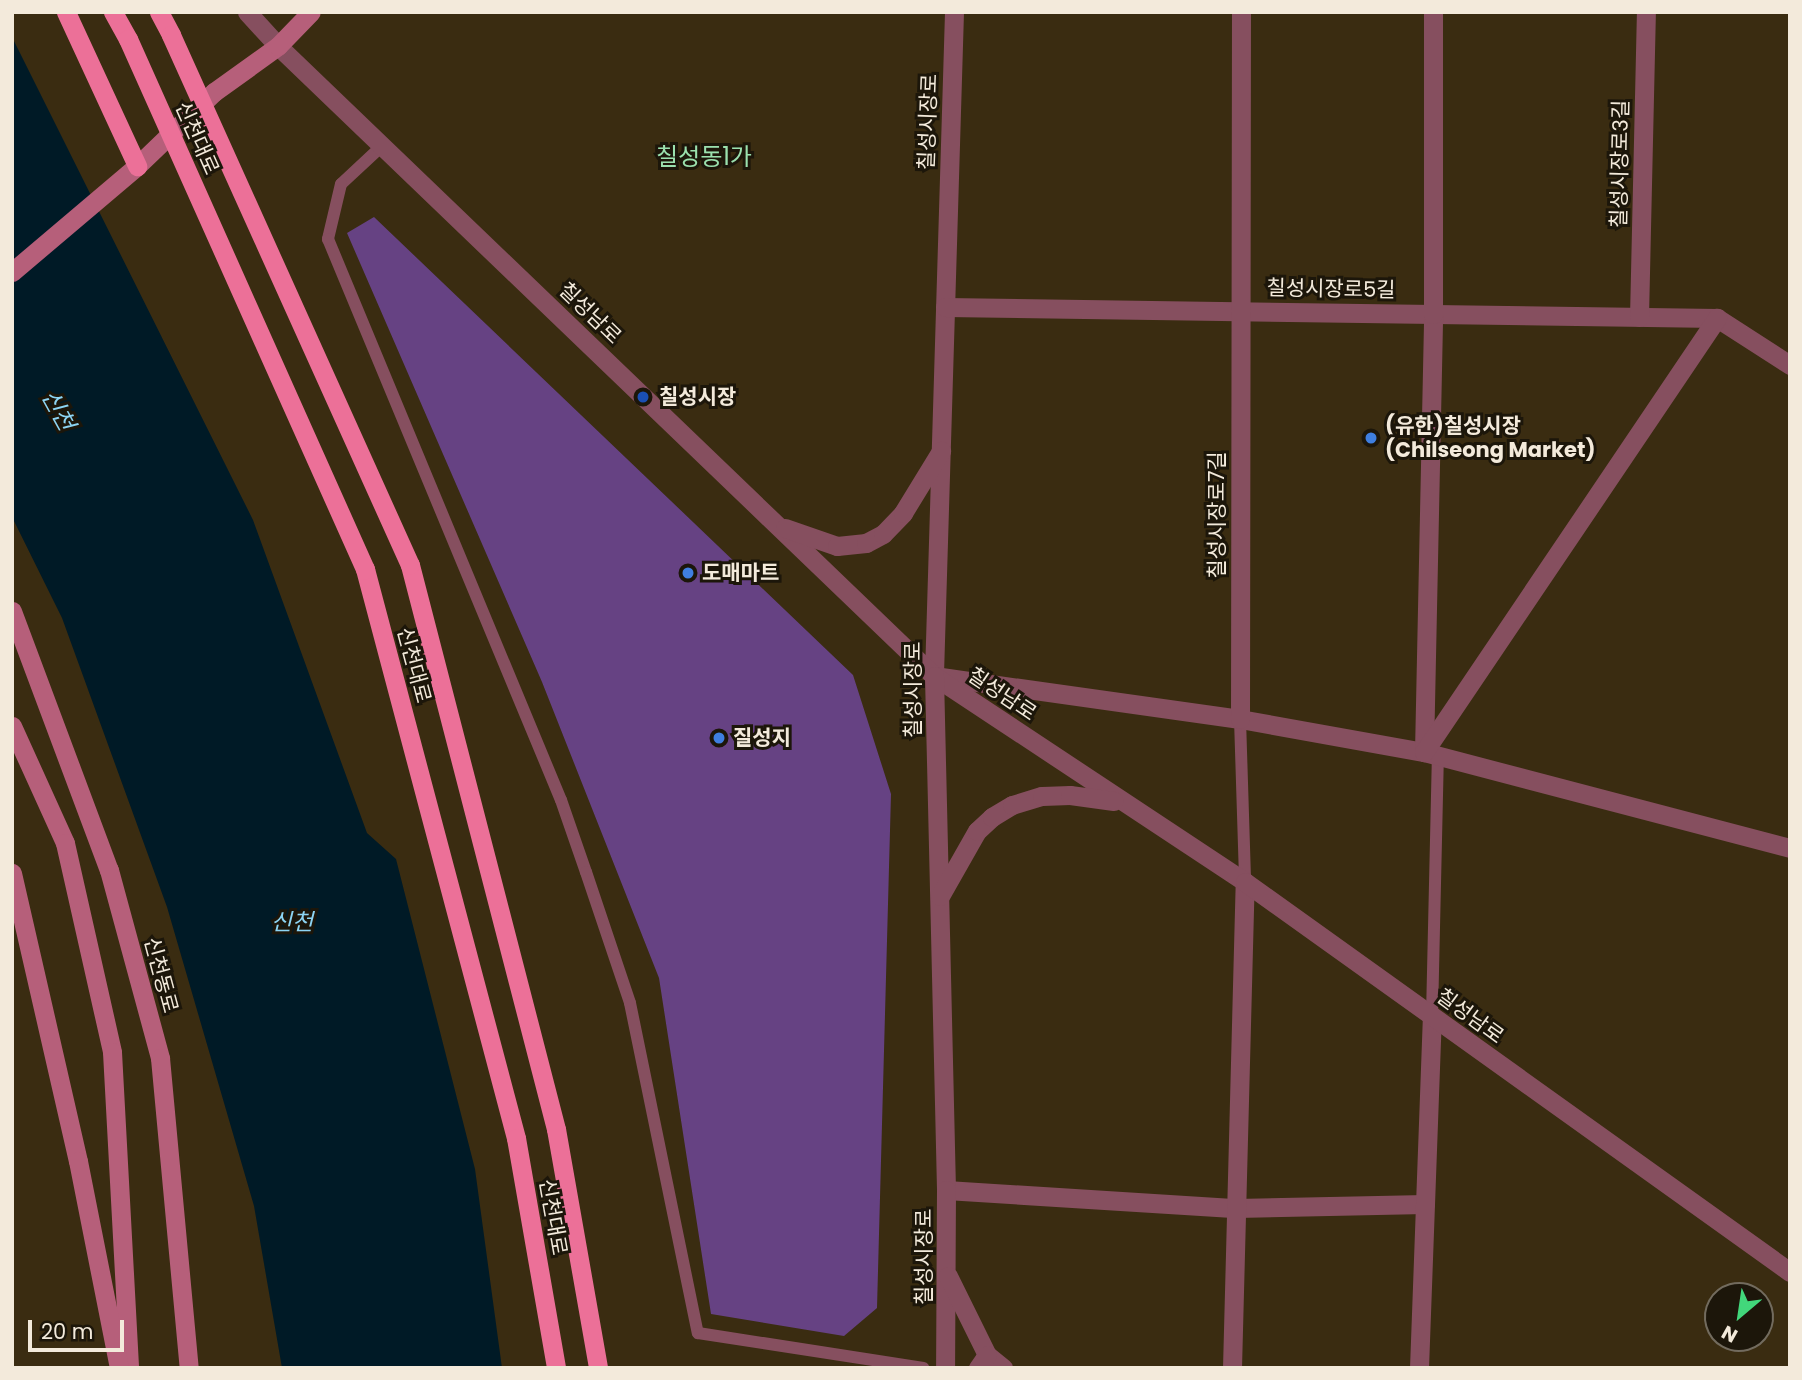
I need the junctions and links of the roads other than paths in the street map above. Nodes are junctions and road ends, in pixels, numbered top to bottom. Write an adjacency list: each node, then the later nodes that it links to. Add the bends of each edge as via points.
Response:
1 (66, 12): 13 (highway)
2 (113, 12): 43 (highway, 신천대로, bridge, via 365,569 516,1138)
3 (159, 12): 44 (highway, 신천대로, bridge, via 410,565 556,1129)
4 (247, 12): 11 (street, 칠성남로)
5 (265, 12): 11 (street)
6 (311, 12): 11 (main road)
7 (954, 12): 15 (street, 칠성시장로)
8 (1241, 12): 16 (street)
9 (1433, 12): 17 (street)
10 (1646, 12): 18 (street, 칠성시장로3길)
11 (278, 46): 12 (street, 칠성남로); 13 (main road, bridge, via 214,93)
12 (383, 145): 22 (street, 칠성남로); 45 (lane, via 341,184 328,239 561,800 586,872 630,1003 698,1333)
13 (137, 166): 14 (main road)
14 (12, 272)
15 (945, 307): 16 (street, 칠성시장로5길); 21 (street, 칠성시장로)
16 (1240, 311): 17 (street, 칠성시장로5길); 25 (street, 칠성시장로7길)
17 (1433, 314): 18 (street, 칠성시장로5길); 27 (street)
18 (1639, 317): 19 (street, 칠성시장로5길)
19 (1717, 318): 20 (street); 27 (street, via 1562,546)
20 (1790, 365)
21 (941, 451): 22 (street, via 903,513 883,534 866,543 838,546); 24 (street, 칠성시장로)
22 (777, 525): 24 (street, 칠성남로)
23 (12, 611): 42 (main road, 신천동로, via 109,870 160,1058)
24 (934, 676): 25 (street); 28 (street, 칠성남로); 32 (street, 칠성시장로)
25 (1240, 719): 27 (street); 31 (lane)
26 (12, 726): 41 (main road, via 65,843 111,1052)
27 (1431, 754): 29 (street); 33 (lane)
28 (1127, 804): 31 (street, 칠성남로); 32 (street, via 1070,795 1042,796 1012,805 977,831)
29 (1790, 848)
30 (12, 873): 40 (main road, via 78,1161)
31 (1245, 882): 33 (street, 칠성남로); 36 (street)
32 (940, 897): 34 (street, 칠성시장로)
33 (1432, 1016): 35 (street); 37 (street, 칠성남로)
34 (946, 1190): 36 (street); 38 (street, 칠성시장로)
35 (1425, 1203): 36 (street); 49 (street)
36 (1236, 1208): 48 (street)
37 (1790, 1272)
38 (947, 1273): 39 (street); 46 (street, 칠성시장로)
39 (983, 1362): 47 (street)
40 (119, 1368)
41 (129, 1368)
42 (189, 1368)
43 (556, 1368)
44 (598, 1368)
45 (923, 1368)
46 (945, 1368)
47 (1003, 1368)
48 (1232, 1368)
49 (1419, 1368)

